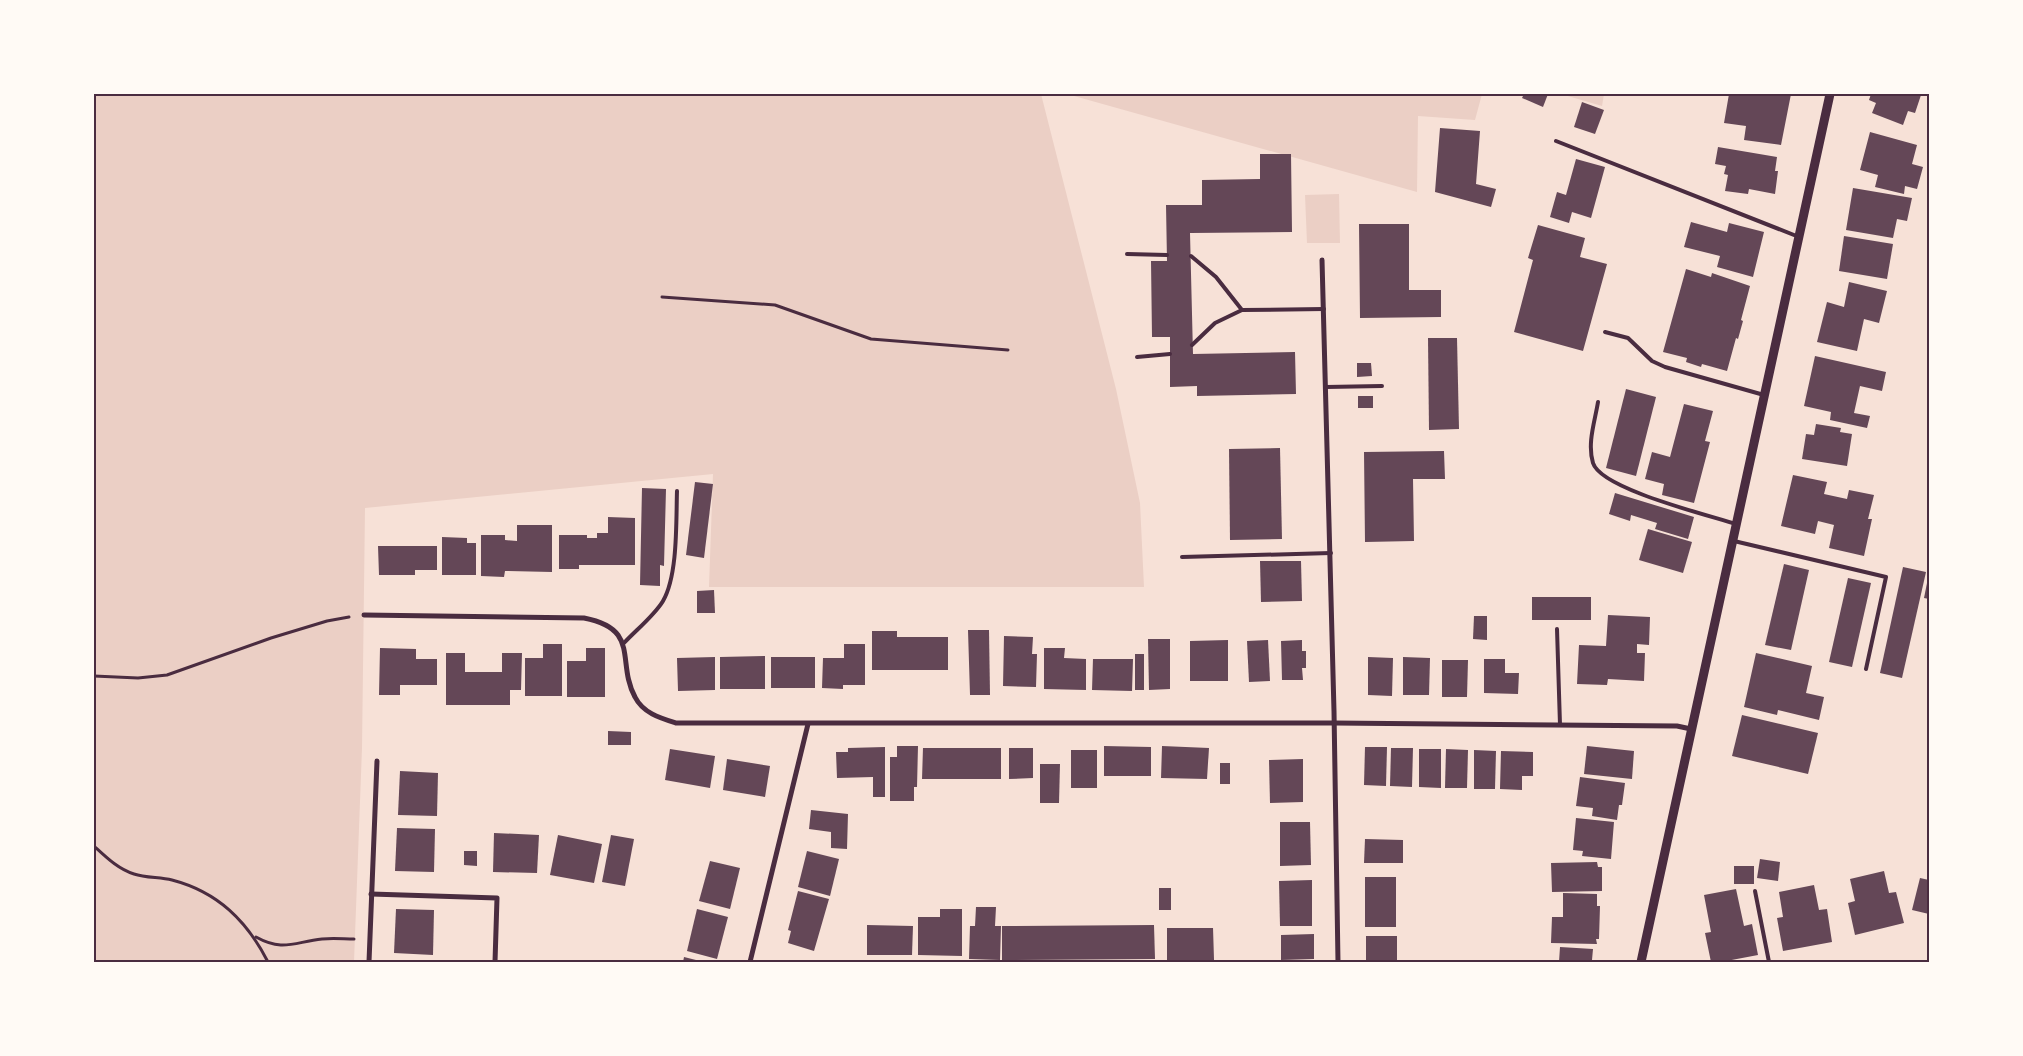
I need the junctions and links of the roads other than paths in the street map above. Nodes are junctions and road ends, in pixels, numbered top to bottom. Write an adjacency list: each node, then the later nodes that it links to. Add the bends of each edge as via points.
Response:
1 (1830, 94): 3 (street)
2 (1556, 141): 3 (lane)
3 (1799, 237): 16 (street)
4 (1127, 254): 5 (lane)
5 (1167, 255)
6 (1190, 256): 9 (lane, via 1216,277)
7 (1322, 260): 8 (street)
8 (1324, 308): 9 (lane); 15 (street)
9 (1242, 310): 11 (lane, via 1215,323)
10 (1605, 332): 16 (lane, via 1628,338 1652,361 1666,367)
11 (1192, 345)
12 (1170, 354): 13 (lane)
13 (1137, 357)
14 (1382, 386): 15 (lane)
15 (1326, 387): 21 (street)
16 (1764, 395): 19 (street)
17 (1598, 402): 19 (lane, via 1591,450 1593,463 1599,471 1634,492)
18 (677, 491): 25 (lane, via 673,572 669,589 662,603)
19 (1736, 524): 20 (street)
20 (1732, 540): 26 (lane, via 1886,577); 30 (street)
21 (1330, 553): 22 (lane); 27 (street)
22 (1182, 558)
23 (364, 615): 25 (street, via 584,618 599,621)
24 (1557, 629): 29 (lane)
25 (624, 643): 28 (street, via 635,698 655,717 676,723)
26 (1866, 669)
27 (1334, 723): 28 (street); 29 (street); 37 (street)
28 (808, 724): 36 (street)
29 (1560, 725): 30 (street, via 1677,726)
30 (1691, 729): 38 (street)
31 (377, 761): 33 (street)
32 (1755, 891): 39 (lane)
33 (371, 894): 34 (street); 35 (street, via 497,898)
34 (369, 962)
35 (495, 962)
36 (750, 962)
37 (1338, 962)
38 (1641, 962)
39 (1769, 962)

